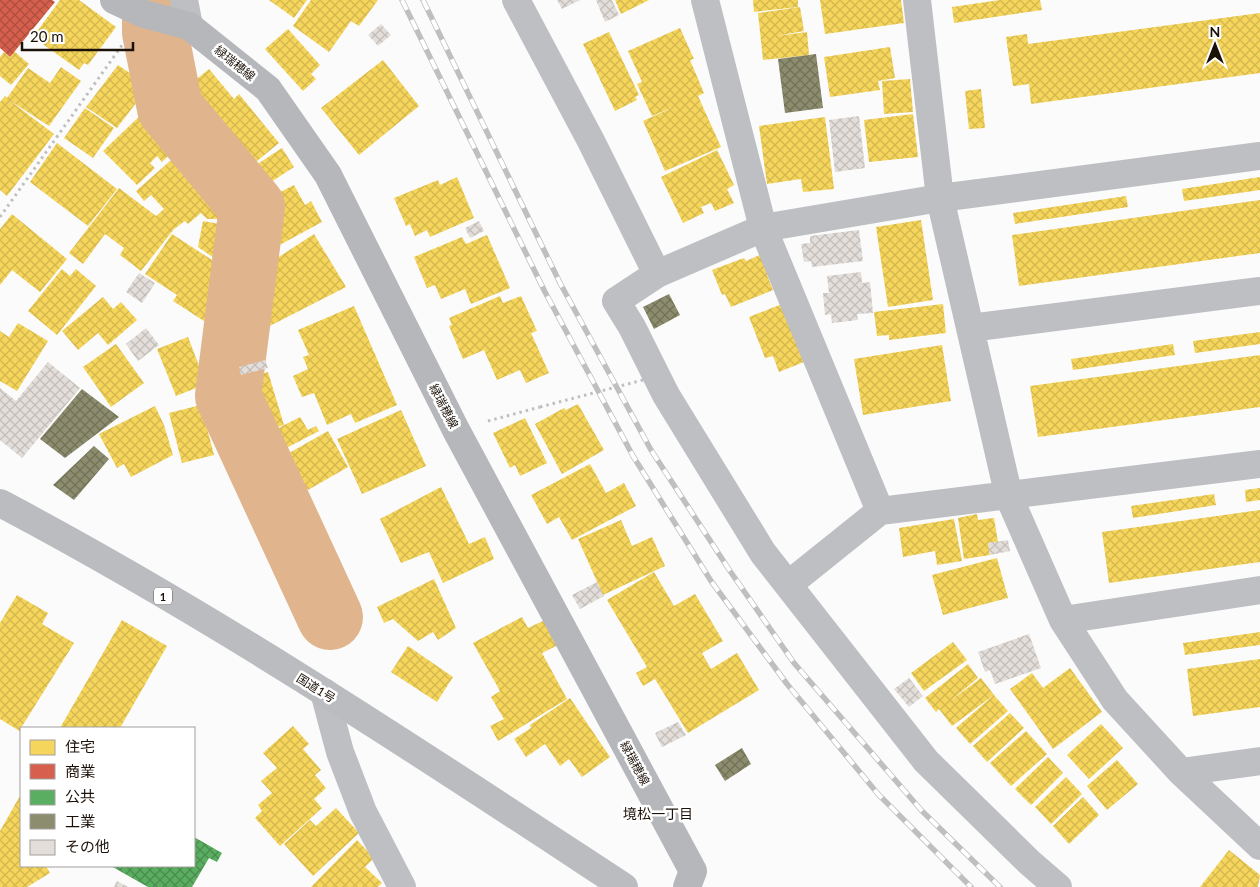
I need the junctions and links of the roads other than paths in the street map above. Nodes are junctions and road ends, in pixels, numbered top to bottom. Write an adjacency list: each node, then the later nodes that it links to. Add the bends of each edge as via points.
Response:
1 (114, 0): 6 (main road, 緑瑞穂線)
2 (184, 0): 6 (street)
3 (516, 0): 10 (street)
4 (705, 0): 9 (street)
5 (917, 0): 8 (street)
6 (161, 19): 26 (main road, 緑瑞穂線, via 268,89 328,175 456,430 693,871)
7 (1260, 156): 8 (street)
8 (940, 198): 9 (street); 12 (street)
9 (763, 228): 10 (street); 16 (street)
10 (657, 274): 17 (street, via 616,301 676,412 763,553)
11 (1260, 291): 12 (street)
12 (970, 328): 14 (street)
13 (1260, 464): 14 (street)
14 (1009, 497): 16 (street); 19 (street)
15 (0, 503): 20 (highway, 国道1号 / 1, via 71,540)
16 (880, 511): 17 (street)
17 (789, 584): 27 (street, via 926,761)
18 (1260, 590): 19 (street)
19 (1063, 620): 22 (street, via 1115,700)
20 (324, 692): 24 (street, via 340,752 363,812); 25 (highway, 国道1号 / 1)
21 (1260, 761): 22 (street)
22 (1181, 772): 23 (street)
23 (1260, 846)
24 (402, 887)
25 (624, 887)
26 (687, 887)
27 (1058, 887)

